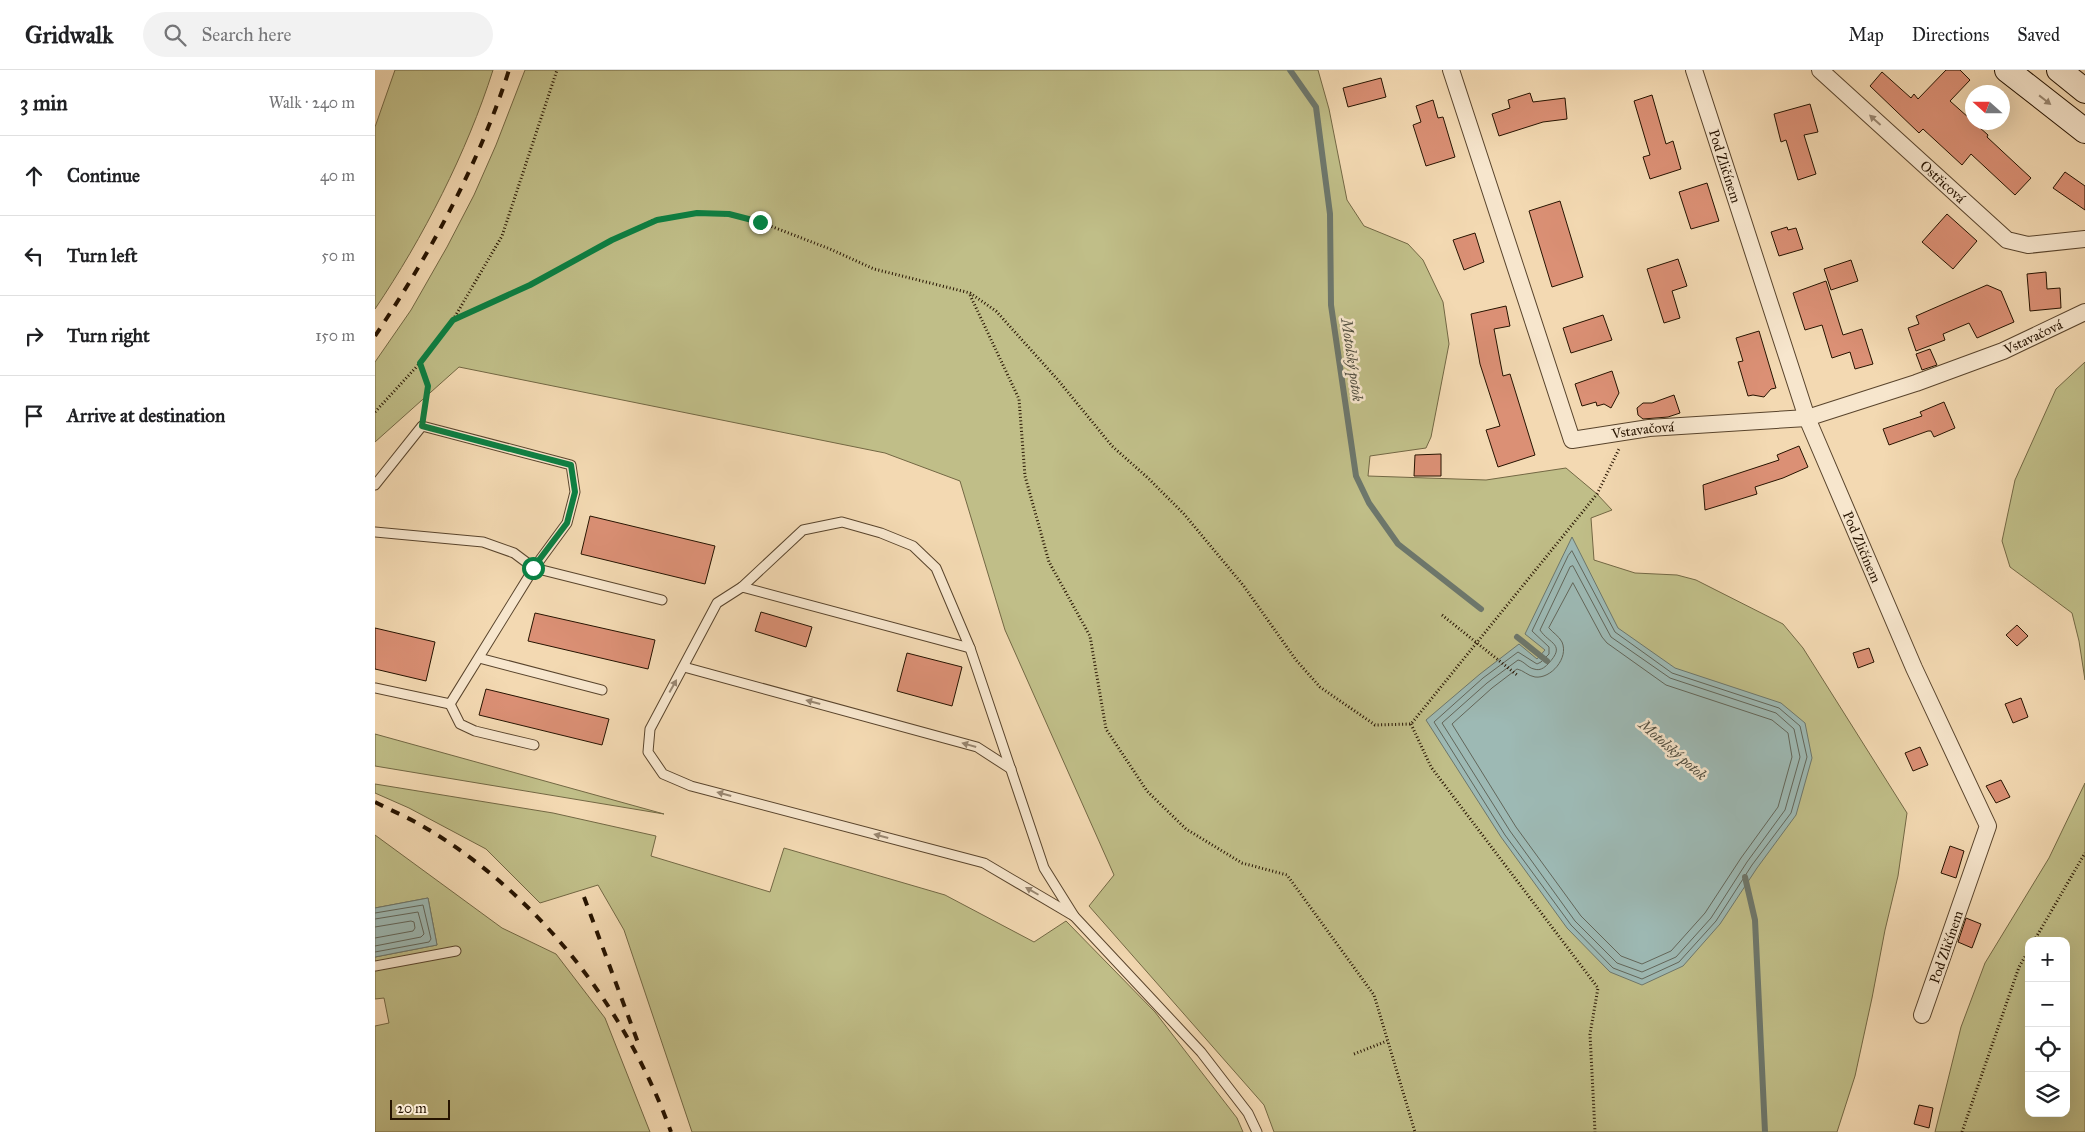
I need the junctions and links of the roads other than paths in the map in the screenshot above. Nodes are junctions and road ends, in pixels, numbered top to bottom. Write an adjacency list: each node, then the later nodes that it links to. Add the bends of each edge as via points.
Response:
1 (1451, 70): 10 (street, Vstavačová, via 1572,440 1649,428)
2 (1694, 70): 10 (street, Pod Zličínem)
3 (1820, 70): 8 (street, Ostřicová, one-way to 3, via 2029,245 2007,240)
4 (2007, 70): 7 (main road, one-way to 7)
5 (2059, 70): 6 (main road)
6 (2085, 91)
7 (2085, 131)
8 (2085, 238)
9 (2085, 312): 10 (street, Vstavačová, via 2003,351)
10 (1807, 418): 27 (street, Pod Zličínem, via 1913,668 1989,826)
11 (375, 486): 13 (lane, via 422,426 571,465 575,492 567,523)
12 (375, 532): 13 (lane, via 483,542 514,553)
13 (533, 568): 15 (lane); 17 (lane)
14 (742, 587): 16 (lane); 16 (lane, via 803,530 842,522 913,546 936,568); 18 (lane, via 717,603)
15 (662, 600)
16 (969, 648): 23 (lane)
17 (479, 658): 20 (lane); 21 (lane)
18 (684, 667): 23 (lane, one-way to 18, via 977,747); 24 (lane, one-way to 18, via 984,863 691,786 663,774 648,752 650,729)
19 (375, 688): 21 (lane)
20 (602, 690)
21 (450, 704): 22 (lane, via 460,724 475,731)
22 (534, 745)
23 (1011, 769): 24 (lane, via 1044,868)
24 (1074, 916): 28 (lane, via 1201,1052 1248,1112)
25 (457, 951): 26 (lane)
26 (375, 966)
27 (1922, 1015)
28 (1257, 1132)

